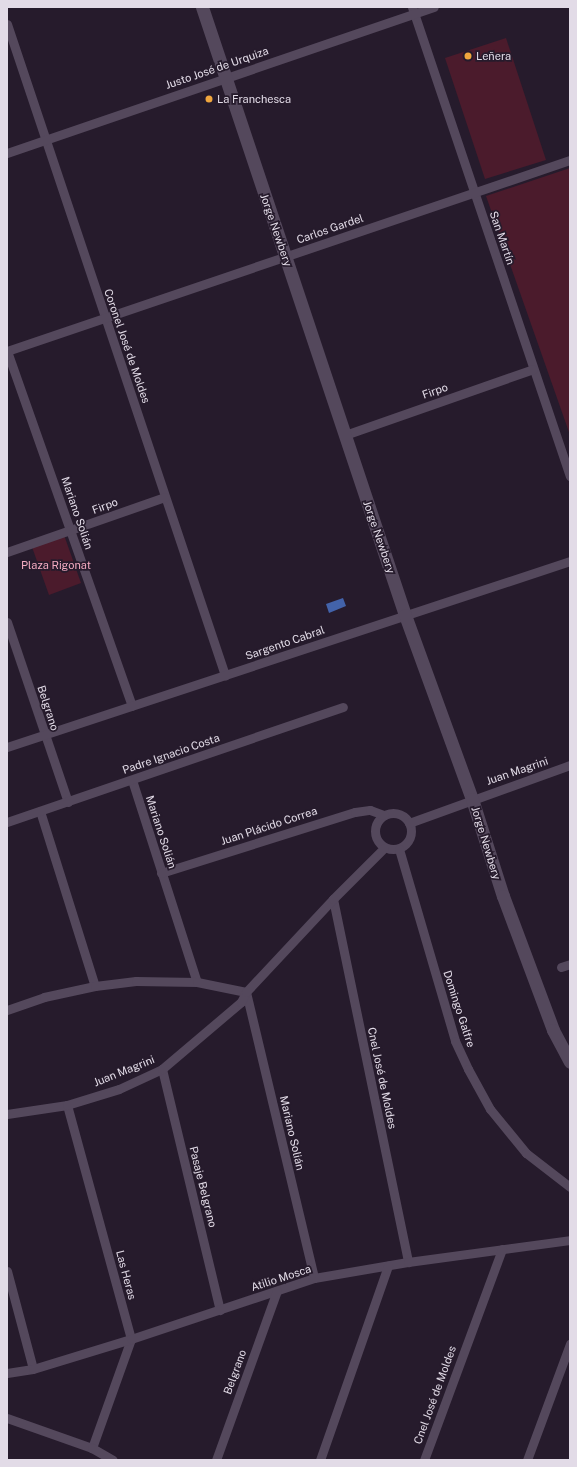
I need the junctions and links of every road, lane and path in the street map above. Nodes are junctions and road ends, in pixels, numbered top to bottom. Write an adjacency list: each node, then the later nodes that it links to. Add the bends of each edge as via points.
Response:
1 (202, 7): 5 (main road, Jorge Newbery)
2 (434, 7): 3 (street, Justo José de Urquiza)
3 (413, 10): 5 (street, Justo José de Urquiza); 9 (street, San Martín)
4 (7, 24): 6 (street, Coronel José de Moldes)
5 (225, 78): 6 (street, Justo José de Urquiza); 10 (main road, Jorge Newbery)
6 (46, 139): 7 (street, Justo José de Urquiza); 11 (street, Coronel José de Moldes)
7 (7, 152)
8 (570, 160): 9 (street, Carlos Gardel)
9 (474, 194): 10 (street, Carlos Gardel); 13 (street, San Martín)
10 (285, 257): 11 (street, Carlos Gardel); 14 (main road, Jorge Newbery)
11 (105, 318): 12 (street, Carlos Gardel); 16 (street, Coronel José de Moldes)
12 (7, 351): 17 (street, Mariano Solián)
13 (533, 369): 14 (street, Firpo); 15 (street, San Martín)
14 (345, 435): 20 (main road, Jorge Newbery)
15 (570, 476)
16 (165, 497): 17 (street, Firpo); 22 (street, Coronel José de Moldes)
17 (70, 531): 18 (street, Firpo); 23 (street, Mariano Solián)
18 (7, 552)
19 (570, 561): 20 (street, Sargento Cabral)
20 (405, 615): 22 (street, Sargento Cabral); 29 (main road, Jorge Newbery)
21 (7, 622): 25 (street, Belgrano)
22 (225, 675): 23 (street, Sargento Cabral)
23 (132, 706): 25 (street, Sargento Cabral)
24 (342, 707): 28 (street, Padre Ignacio Costa)
25 (44, 734): 26 (street, Sargento Cabral); 30 (street, Belgrano)
26 (7, 747)
27 (570, 765): 29 (street, Juan Magrini)
28 (132, 780): 30 (street, Padre Ignacio Costa); 37 (street, Mariano Solián)
29 (472, 800): 34 (street, Juan Magrini); 43 (main road, Jorge Newbery, via 503,896 553,1030)
30 (68, 802): 31 (street, Padre Ignacio Costa)
31 (40, 811): 33 (street, Padre Ignacio Costa); 40 (street)
32 (384, 815): 34 (street, via 400,814); 35 (street, via 377,821 374,833); 37 (street, Juan Plácido Correa, via 370,810 355,812)
33 (7, 822)
34 (409, 823): 36 (street, via 411,835)
35 (384, 848): 36 (street); 38 (street, Juan Magrini)
36 (399, 849): 47 (street, Domingo Galfre, via 454,1041 468,1069 490,1109 526,1153)
37 (162, 873): 39 (street, Mariano Solián)
38 (333, 899): 41 (street, Juan Magrini); 50 (street, Cnel José de Moldes)
39 (197, 982): 40 (street, via 136,981); 41 (street)
40 (95, 986): 42 (street, via 44,997)
41 (246, 992): 44 (street, Juan Magrini, via 241,1002); 53 (street, Mariano Solián)
42 (7, 1010)
43 (570, 1062)
44 (162, 1069): 45 (street, Juan Magrini, via 119,1089); 55 (street, Pasaje Belgrano)
45 (67, 1105): 46 (street, Juan Magrini); 56 (street, Las Heras)
46 (7, 1114)
47 (570, 1187)
48 (570, 1240): 49 (street, Atilio Mosca)
49 (502, 1249): 50 (street, Atilio Mosca); 65 (street, Cnel José de Moldes)
50 (408, 1262): 51 (street, Atilio Mosca)
51 (388, 1266): 53 (street, Atilio Mosca); 64 (street)
52 (7, 1272): 58 (street)
53 (314, 1278): 54 (street, Atilio Mosca)
54 (277, 1291): 55 (street, Atilio Mosca); 63 (street, Belgrano)
55 (220, 1310): 56 (street, Atilio Mosca)
56 (131, 1339): 58 (street, Atilio Mosca); 61 (street)
57 (570, 1344): 66 (street)
58 (32, 1369): 59 (street, Atilio Mosca)
59 (7, 1373)
60 (7, 1418): 61 (street)
61 (92, 1448): 62 (street)
62 (113, 1460)
63 (216, 1460)
64 (320, 1460)
65 (424, 1460)
66 (528, 1460)

